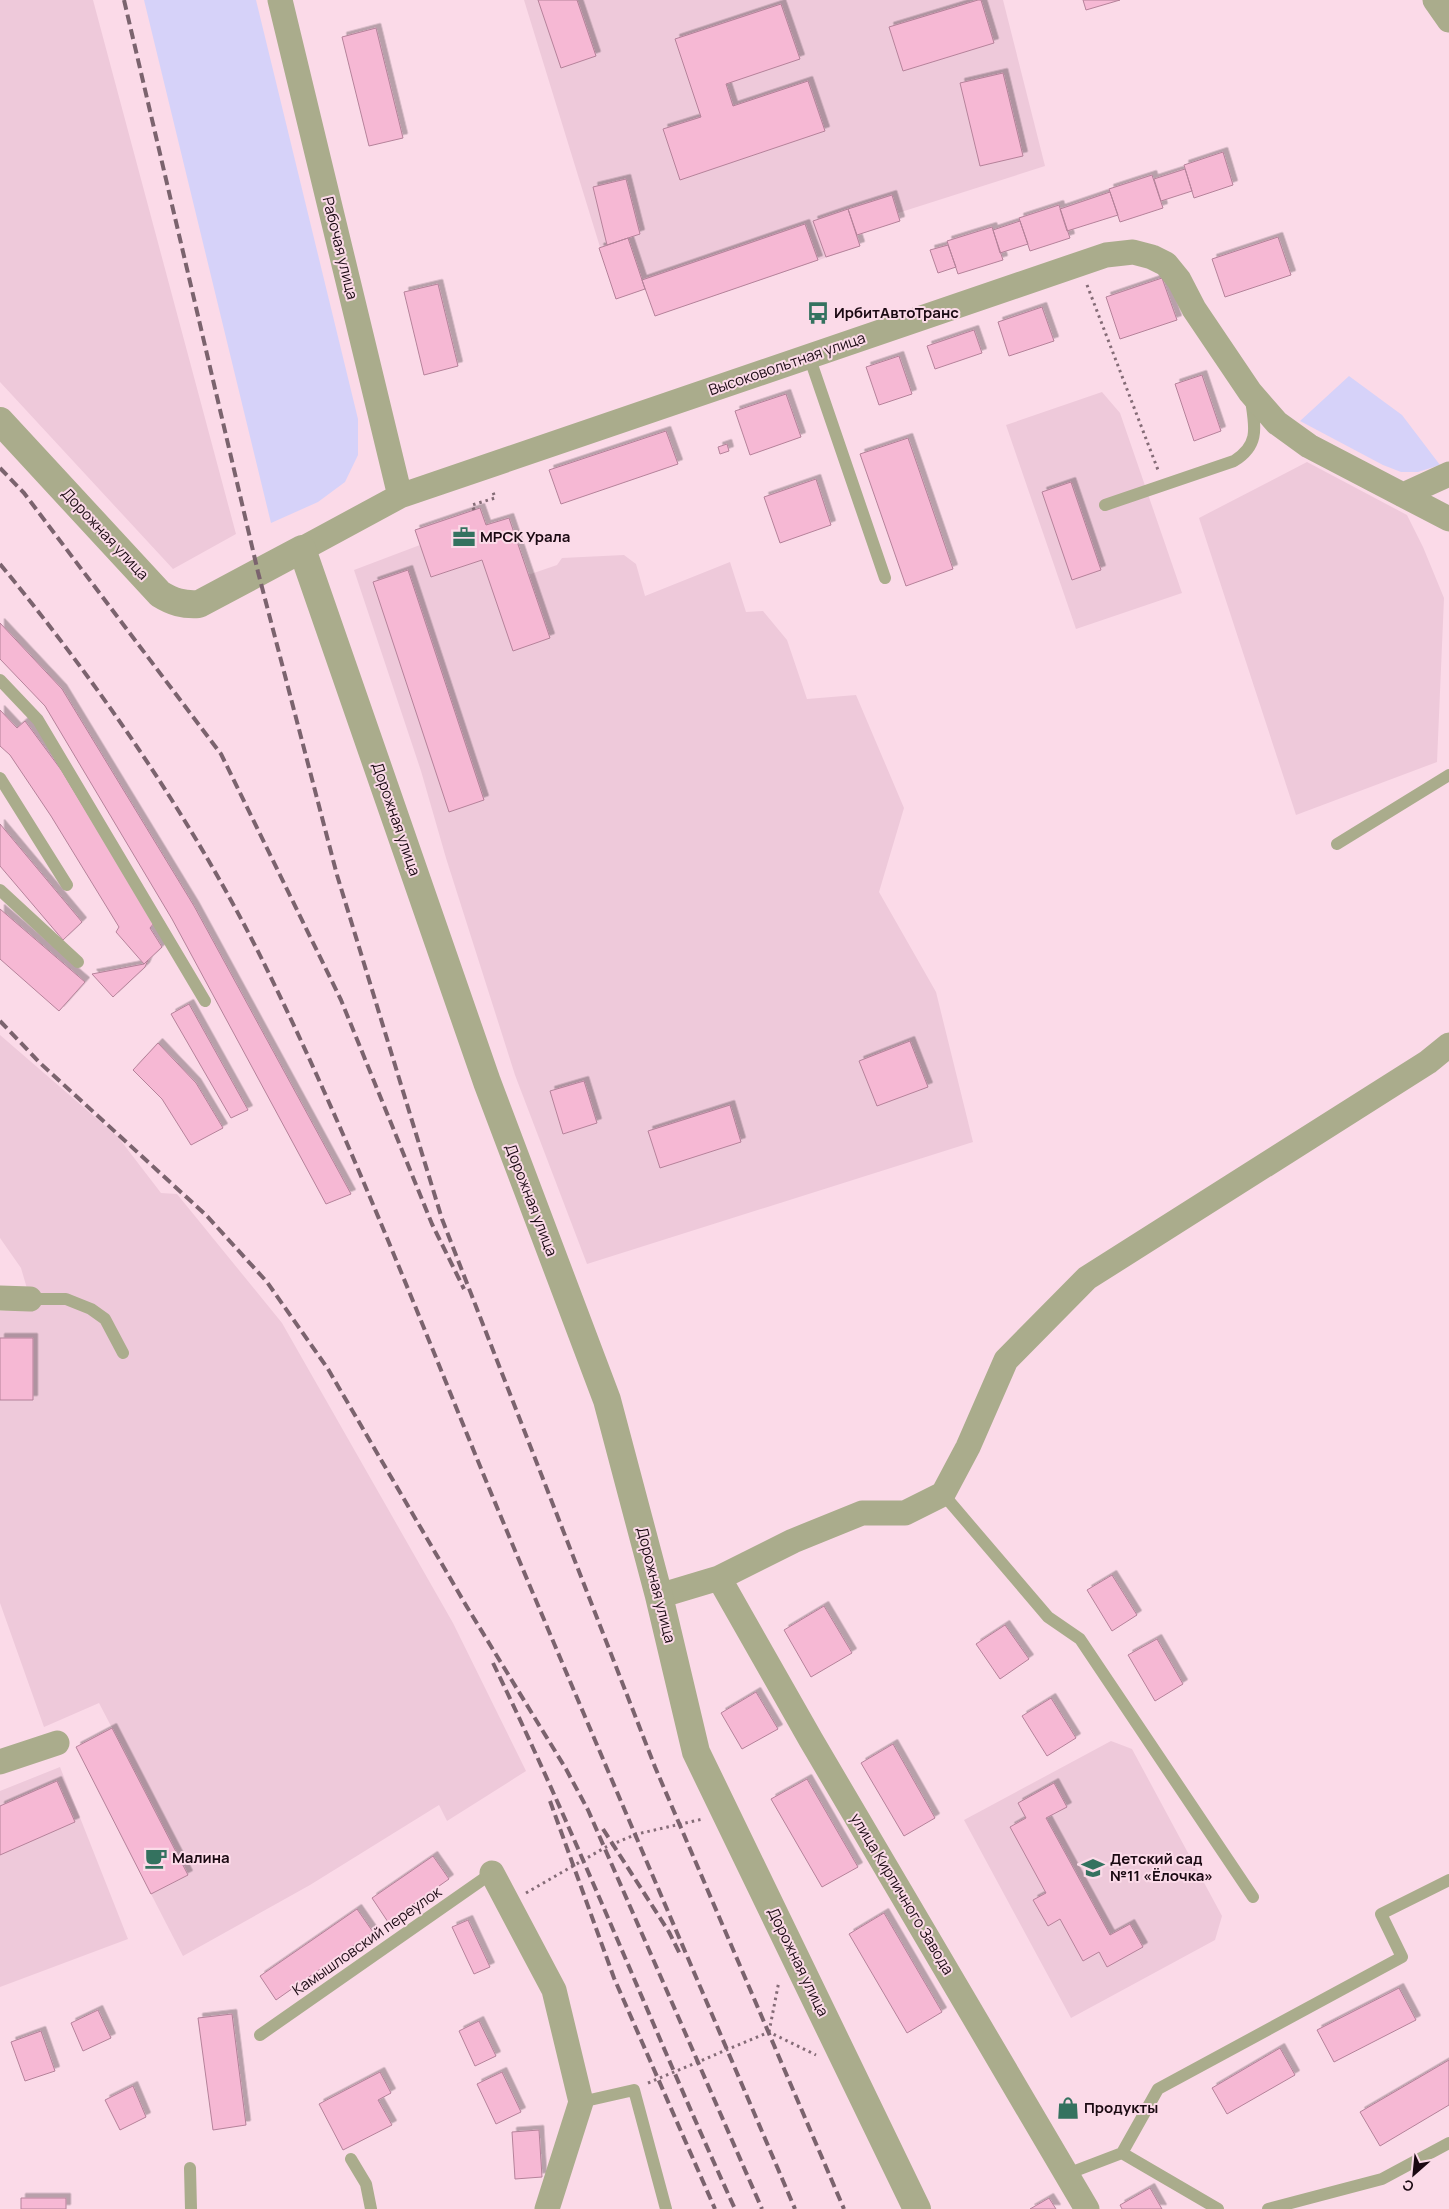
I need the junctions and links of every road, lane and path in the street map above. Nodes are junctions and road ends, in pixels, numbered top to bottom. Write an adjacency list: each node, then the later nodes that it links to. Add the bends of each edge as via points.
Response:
1 (280, 0): 12 (street, Рабочая улица)
2 (1435, 0): 3 (street)
3 (1449, 20)
4 (1086, 282): 10 (path)
5 (809, 356): 6 (street, Высоковольтная улица, via 1106,255 1133,252 1166,264); 12 (street, Высоковольтная улица); 17 (lane)
6 (1250, 392): 10 (lane, via 1255,424 1254,438 1247,453 1234,462); 11 (street, Высоковольтная улица, via 1277,424 1309,446)
7 (0, 421): 16 (street, Дорожная улица, via 160,594 172,601 185,605 199,604)
8 (1449, 474): 11 (street)
9 (490, 484): 14 (path, via 495,498 472,505)
10 (1164, 485): 13 (lane)
11 (1403, 495): 15 (street, Высоковольтная улица)
12 (400, 496): 16 (street, Высоковольтная улица)
13 (1105, 505)
14 (474, 510)
15 (1449, 519)
16 (302, 549): 32 (street, Дорожная улица, via 487,1082 607,1400)
17 (884, 578)
18 (0, 680): 25 (lane, via 38,720)
19 (1449, 775): 21 (lane)
20 (0, 778): 22 (lane)
21 (1337, 844)
22 (67, 885)
23 (0, 890): 24 (lane)
24 (78, 962)
25 (205, 1001)
26 (1449, 1045): 30 (street, via 1428,1062 1087,1278 1006,1360 968,1447)
27 (0, 1298): 28 (street)
28 (30, 1299): 29 (lane, via 66,1299 90,1309 105,1319)
29 (123, 1353)
30 (943, 1494): 31 (street, via 905,1513 862,1513 793,1541); 38 (lane, via 1048,1617 1080,1639)
31 (719, 1578): 32 (street); 50 (street, улица Кирпичного Завода)
32 (659, 1596): 55 (street, Дорожная улица, via 696,1752)
33 (57, 1743): 34 (street)
34 (0, 1762)
35 (696, 1820): 39 (path, via 637,1834 613,1844)
36 (492, 1874): 39 (street); 42 (lane, Камышловский переулок)
37 (1449, 1880): 47 (lane, via 1381,1914 1402,1957 1158,2089)
38 (1253, 1897)
39 (508, 1904): 45 (street, via 554,1990)
40 (780, 1978): 41 (path)
41 (768, 2032): 43 (path); 44 (path)
42 (260, 2035)
43 (818, 2056)
44 (634, 2090): 45 (lane); 54 (lane)
45 (581, 2102): 53 (street)
46 (1449, 2143): 58 (lane, via 1382,2179)
47 (1122, 2153): 50 (lane); 57 (lane)
48 (351, 2159): 52 (lane, via 366,2184)
49 (190, 2168): 51 (lane)
50 (1067, 2174): 56 (street, улица Кирпичного Завода)
51 (191, 2209)
52 (371, 2209)
53 (547, 2209)
54 (666, 2209)
55 (917, 2209)
56 (1088, 2209)
57 (1218, 2209)
58 (1268, 2209)

